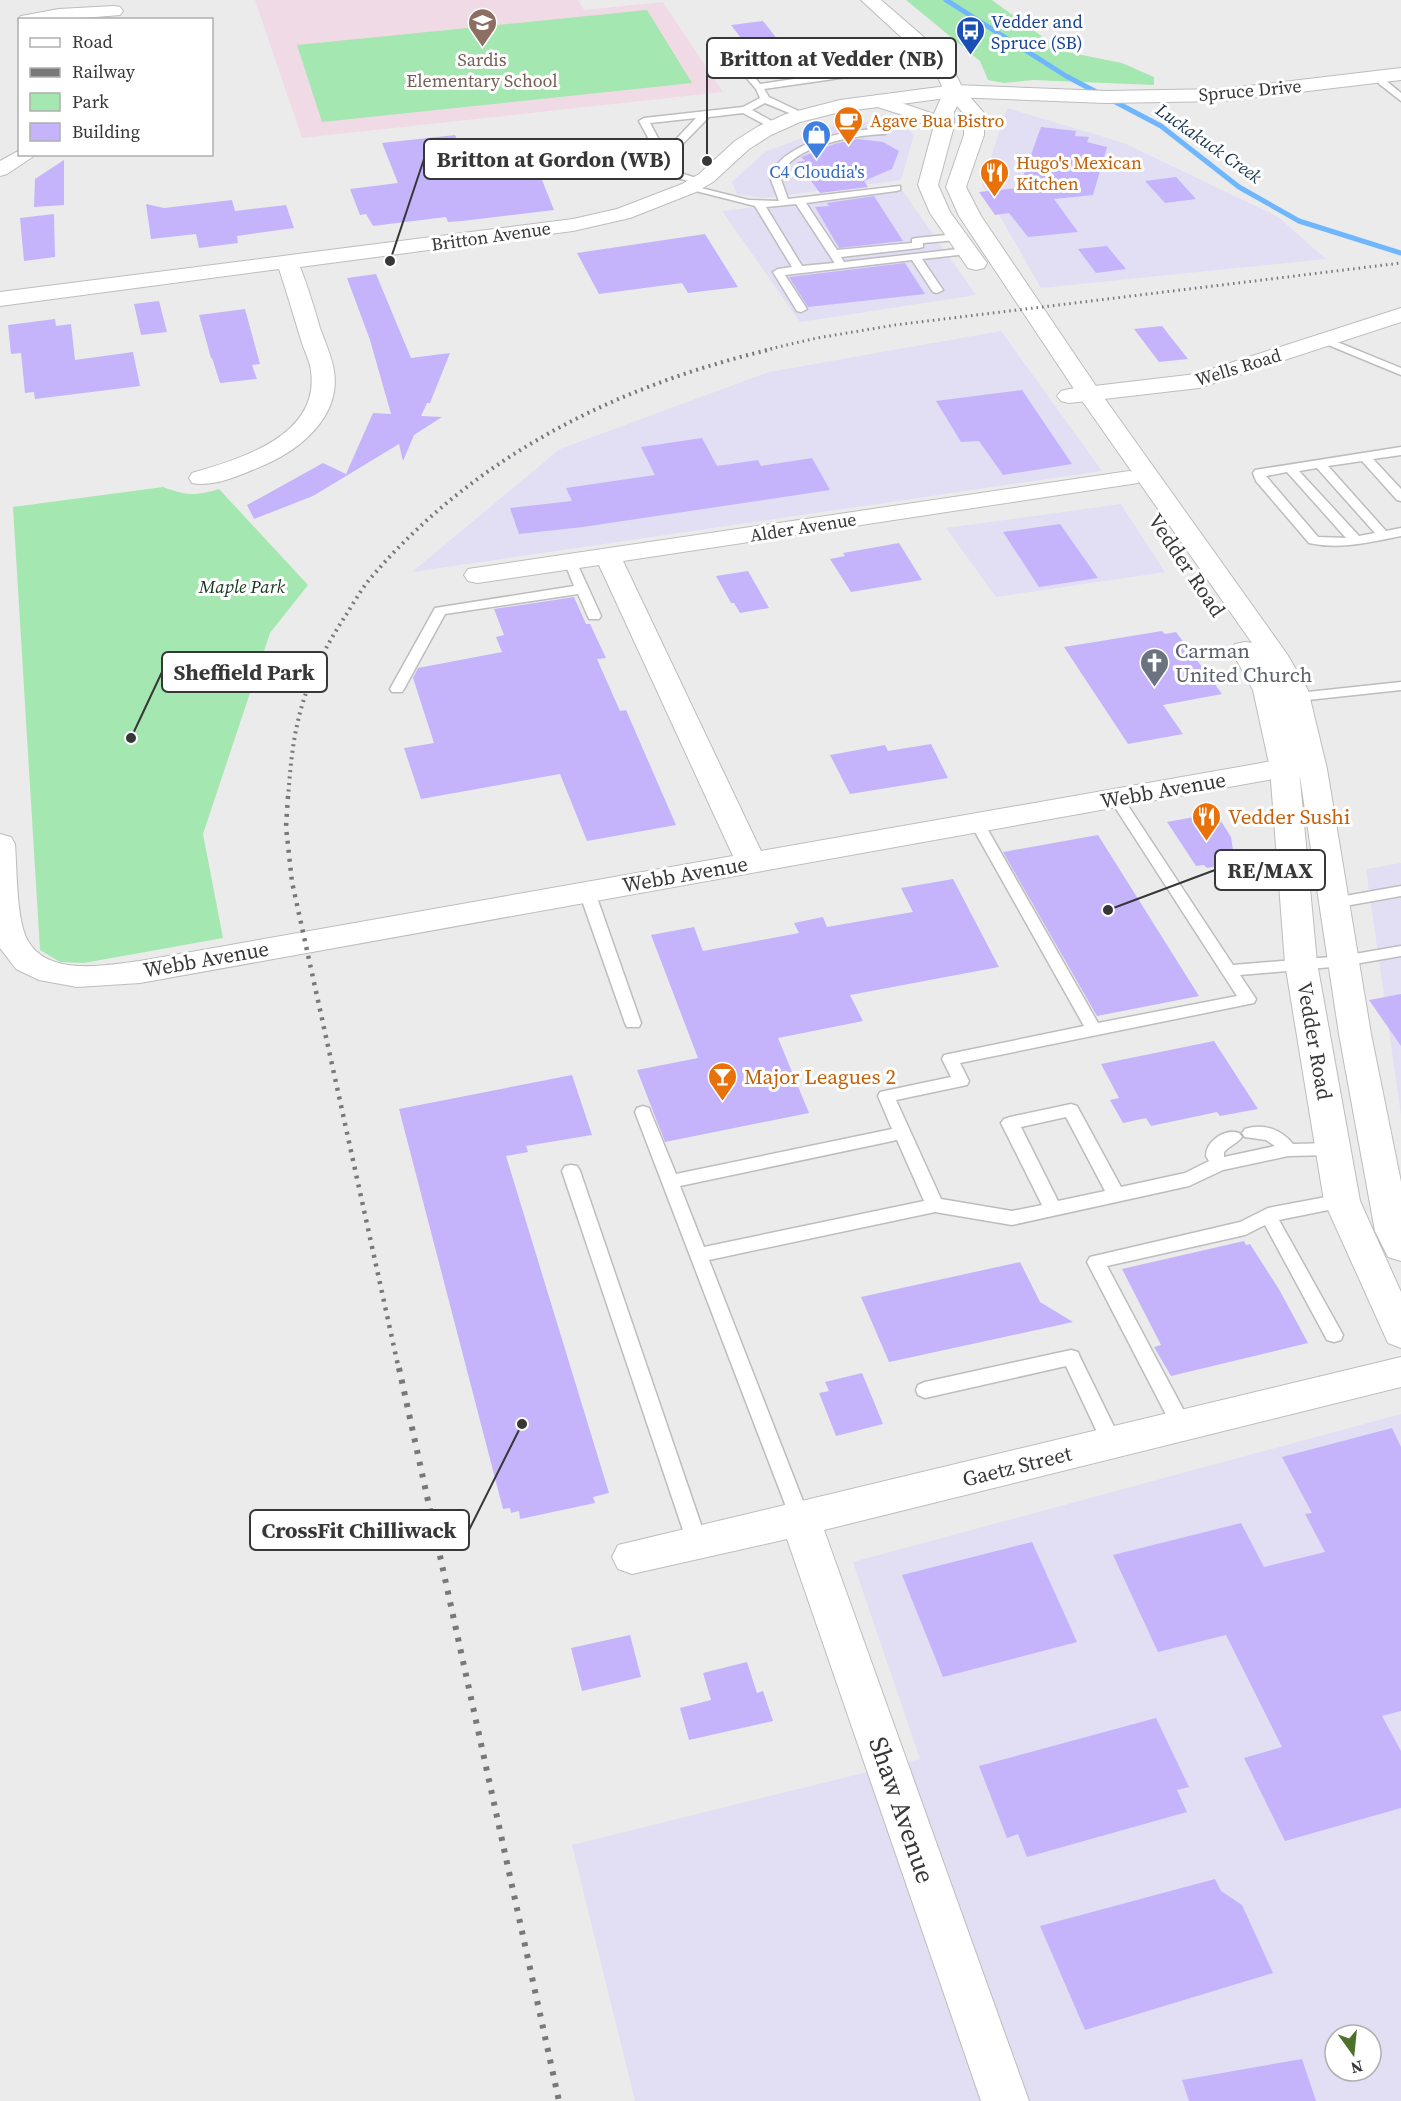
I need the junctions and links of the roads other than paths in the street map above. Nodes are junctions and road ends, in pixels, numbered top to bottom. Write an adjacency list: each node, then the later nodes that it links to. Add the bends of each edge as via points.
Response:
1 (870, 0): 9 (street, Vedder Road, via 919,43 946,74)
2 (113, 10): 3 (street)
3 (38, 18)
4 (737, 61): 8 (lane)
5 (847, 74): 8 (lane)
6 (1401, 74): 7 (street, Spruce Drive)
7 (1376, 77): 9 (street, Spruce Drive, via 1223,95 1106,97); 10 (lane)
8 (758, 87): 11 (lane)
9 (954, 91): 12 (street, Britton Avenue); 17 (street, Vedder Road, via 944,112); 39 (street, Vedder Road, via 974,113 974,135 956,187)
10 (1401, 98)
11 (765, 99): 13 (lane); 15 (lane)
12 (878, 101): 15 (street, Britton Avenue); 17 (street)
13 (745, 110): 14 (lane); 16 (lane)
14 (705, 115): 20 (lane); 20 (lane, via 644,121)
15 (802, 115): 16 (street, Britton Avenue)
16 (774, 126): 22 (street, Britton Avenue, via 742,145)
17 (944, 126): 27 (street, Vedder Road, via 928,185 940,213)
18 (885, 131): 25 (lane, via 860,132 803,149 782,164 776,174)
19 (24, 156): 21 (street)
20 (664, 158): 22 (lane, via 674,174)
21 (0, 170)
22 (695, 185): 26 (lane); 30 (street, Britton Avenue, via 622,214 573,225)
23 (896, 188): 24 (lane)
24 (798, 201): 25 (lane); 28 (lane)
25 (784, 203): 26 (lane)
26 (759, 204): 32 (lane)
27 (962, 244): 28 (lane, via 916,241 919,245); 29 (lane); 39 (street, Vedder Road)
28 (834, 254): 31 (lane)
29 (915, 257): 31 (lane); 33 (lane)
30 (288, 263): 34 (street, Britton Avenue); 44 (street, via 323,373 321,399 311,421 296,438 240,467)
31 (841, 265): 32 (lane)
32 (799, 270): 35 (lane, via 778,272)
33 (937, 290)
34 (0, 299)
35 (801, 309)
36 (1401, 315): 37 (street, Wells Road)
37 (1325, 340): 38 (lane); 39 (street, Wells Road, via 1199,381)
38 (1401, 372)
39 (1080, 395): 45 (street, Vedder Road); 57 (street, Vedder Road, via 1277,660)
40 (1401, 451): 41 (lane)
41 (1364, 456): 42 (lane); 46 (lane)
42 (1319, 463): 43 (lane); 48 (lane)
43 (1289, 467): 49 (lane); 49 (lane, via 1259,473 1260,478 1314,540)
44 (201, 478)
45 (1129, 478): 50 (street, Alder Avenue); 57 (street, Vedder Road, via 1268,690)
46 (1401, 497)
47 (1401, 532): 48 (lane)
48 (1383, 535): 49 (lane)
49 (1355, 540)
50 (608, 556): 51 (street, Alder Avenue); 62 (street)
51 (570, 561): 52 (street, Alder Avenue); 53 (lane)
52 (477, 575)
53 (582, 589): 54 (lane); 56 (lane, via 440,611)
54 (594, 616)
55 (1401, 686): 57 (lane)
56 (397, 689)
57 (1283, 699): 58 (street, Vedder Road)
58 (1299, 768): 59 (street, Webb Avenue); 65 (street, Vedder Road); 68 (street, Vedder Road)
59 (1116, 798): 60 (street, Webb Avenue); 69 (lane)
60 (977, 823): 62 (street, Webb Avenue); 71 (lane)
61 (0, 844): 64 (street, Webb Avenue, via 8,929 14,945 24,959 56,975 83,978)
62 (751, 862): 64 (street, Webb Avenue)
63 (1401, 891): 65 (lane)
64 (587, 892): 70 (lane)
65 (1334, 903): 67 (street, Vedder Road)
66 (1401, 951): 67 (lane)
67 (1343, 961): 68 (lane); 86 (street, Vedder Road, via 1393,1231)
68 (1301, 963): 69 (lane); 76 (street, Vedder Road)
69 (1229, 971): 71 (lane, via 1248,999)
70 (633, 1023)
71 (1094, 1030): 73 (lane, via 950,1059 961,1081 886,1096)
72 (643, 1112): 80 (lane)
73 (903, 1133): 80 (lane); 83 (lane)
74 (1251, 1133): 77 (lane, via 1274,1136)
75 (1233, 1137): 78 (lane, via 1215,1150)
76 (1333, 1149): 77 (lane); 82 (street, Vedder Road)
77 (1288, 1150): 78 (lane)
78 (1219, 1164): 81 (lane, via 1189,1179)
79 (571, 1171): 95 (lane)
80 (670, 1182): 87 (lane)
81 (1116, 1195): 84 (lane); 84 (lane, via 1071,1110 1010,1123)
82 (1342, 1201): 85 (lane); 88 (street, Vedder Road)
83 (935, 1204): 84 (lane, via 1012,1218); 87 (lane)
84 (1053, 1208)
85 (1268, 1215): 89 (lane); 92 (lane, via 1245,1228 1096,1262)
86 (1401, 1247)
87 (698, 1255): 94 (lane)
88 (1401, 1333)
89 (1334, 1335)
90 (1401, 1372): 92 (street, Gaetz Street)
91 (925, 1390): 93 (lane, via 1071,1357)
92 (1182, 1426): 93 (street, Gaetz Street)
93 (1112, 1443): 94 (street, Gaetz Street)
94 (800, 1519): 95 (street, Gaetz Street); 97 (street, Shaw Avenue)
95 (697, 1542): 96 (street, Gaetz Street)
96 (632, 1557)
97 (1005, 2101)

